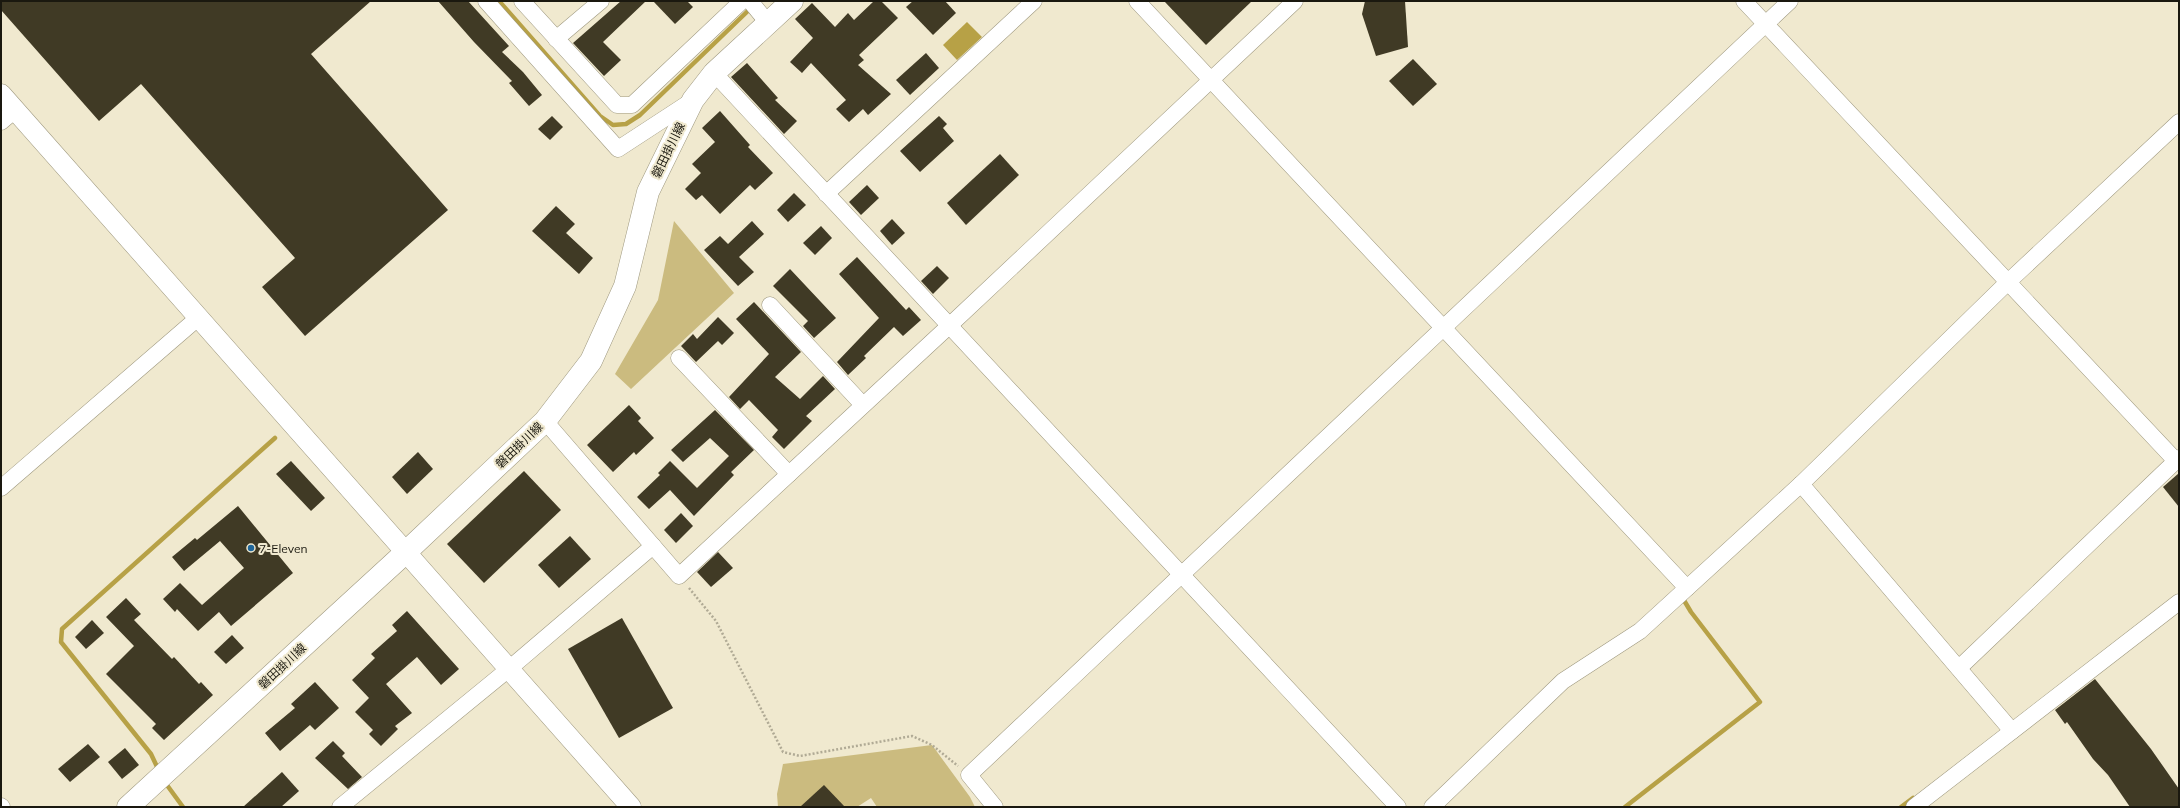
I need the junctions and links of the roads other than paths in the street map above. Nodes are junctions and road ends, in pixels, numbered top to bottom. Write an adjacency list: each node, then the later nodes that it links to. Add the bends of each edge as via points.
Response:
1 (486, 1): 18 (street, via 618,149)
2 (522, 1): 14 (street)
3 (601, 1): 14 (street)
4 (742, 1): 14 (street, via 632,105 616,105)
5 (750, 1): 12 (street)
6 (792, 1): 12 (main road, 磐田掛川線)
7 (1034, 1): 21 (street)
8 (1137, 1): 16 (street)
9 (1295, 1): 16 (street)
10 (1744, 1): 13 (street)
11 (1790, 1): 13 (street)
12 (768, 23): 15 (main road, 磐田掛川線)
13 (1766, 24): 22 (street); 26 (street)
14 (556, 39)
15 (714, 73): 18 (main road, 磐田掛川線); 21 (street)
16 (1211, 81): 25 (street); 26 (street)
17 (1, 94): 19 (street)
18 (693, 100): 29 (main road, 磐田掛川線, via 648,192 625,286 591,361)
19 (8, 116): 24 (street)
20 (2179, 122): 22 (street)
21 (826, 194): 25 (street)
22 (2008, 282): 30 (street); 32 (street)
23 (770, 305): 28 (street)
24 (199, 317): 33 (street); 35 (street)
25 (949, 326): 28 (street); 36 (street)
26 (1444, 326): 36 (street); 37 (street)
27 (679, 358): 31 (street)
28 (864, 405): 31 (street)
29 (545, 421): 34 (street); 35 (main road, 磐田掛川線)
30 (2178, 460): 40 (street)
31 (789, 474): 34 (street, via 679,576)
32 (1800, 484): 37 (street); 40 (street)
33 (1, 488)
34 (654, 546): 39 (street)
35 (406, 552): 39 (street); 42 (main road, 磐田掛川線)
36 (1181, 574): 45 (street, via 969,775); 46 (street)
37 (1687, 588): 47 (street, via 1640,631 1563,681)
38 (2179, 602): 41 (street)
39 (510, 668): 43 (street); 44 (street)
40 (1959, 668): 41 (street)
41 (2012, 731): 48 (street)
42 (128, 807)
43 (340, 807)
44 (631, 807)
45 (995, 807)
46 (1398, 807)
47 (1432, 807)
48 (1914, 807)

